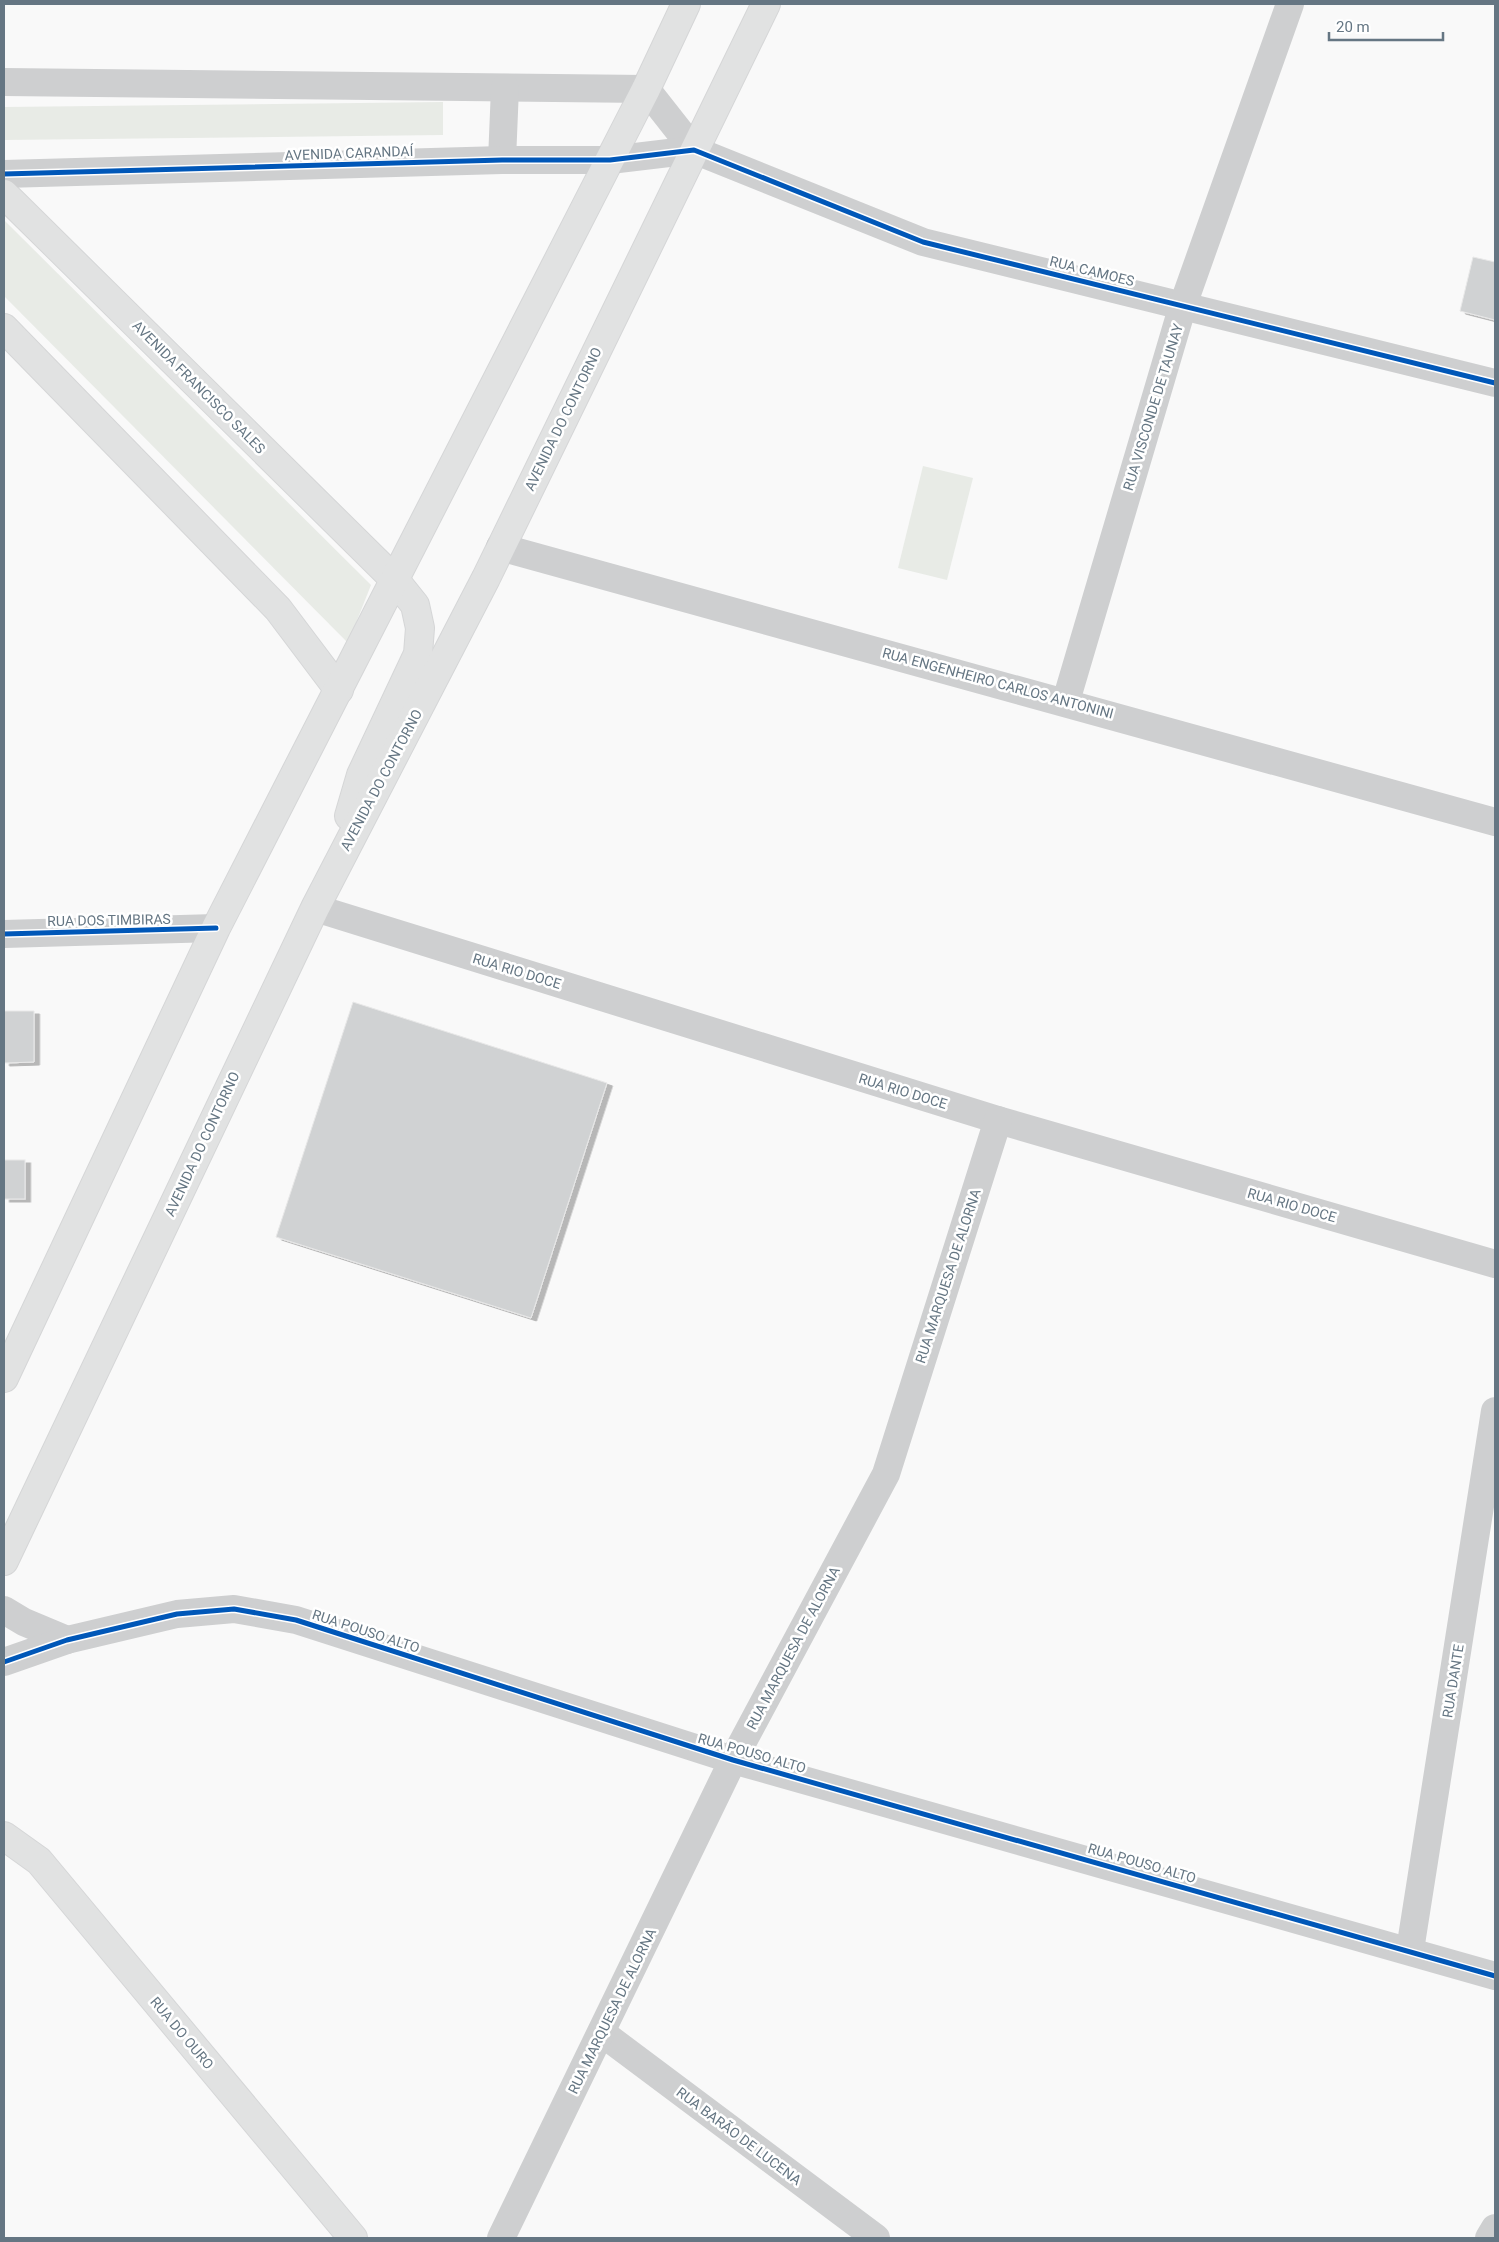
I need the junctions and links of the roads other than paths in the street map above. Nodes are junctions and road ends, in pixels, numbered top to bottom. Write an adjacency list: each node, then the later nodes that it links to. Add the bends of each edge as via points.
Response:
1 (686, 4): 6 (main road)
2 (766, 4): 7 (main road, AVENIDA DO CONTORNO)
3 (1290, 4): 12 (street, RUA VISCONDE DE TAUNAY)
4 (4, 82): 5 (street)
5 (505, 88): 6 (street); 8 (street)
6 (646, 89): 7 (street); 9 (main road)
7 (694, 150): 9 (street, AVENIDA CARANDAÍ); 12 (street, RUA CAMOES, via 923,242); 15 (main road, AVENIDA DO CONTORNO)
8 (502, 160): 9 (street, AVENIDA CARANDAÍ); 10 (street, AVENIDA CARANDAÍ)
9 (610, 160): 16 (main road)
10 (4, 174)
11 (4, 194): 16 (main road, AVENIDA FRANCISCO SALES)
12 (1183, 305): 14 (street, RUA CAMOES); 18 (street, RUA VISCONDE DE TAUNAY)
13 (4, 328): 17 (main road, via 278,609)
14 (1495, 383)
15 (500, 547): 18 (street, RUA ENGENHEIRO CARLOS ANTONINI); 20 (main road, AVENIDA DO CONTORNO)
16 (395, 580): 17 (main road); 20 (main road, AVENIDA FRANCISCO SALES, via 415,605 420,628 418,654 361,775)
17 (339, 690): 22 (main road)
18 (1066, 701): 19 (street, RUA ENGENHEIRO CARLOS ANTONINI)
19 (1495, 822)
20 (334, 870): 21 (main road, AVENIDA DO CONTORNO)
21 (314, 908): 24 (street, RUA RIO DOCE); 28 (main road, AVENIDA DO CONTORNO)
22 (216, 928): 23 (street, RUA DOS TIMBIRAS); 26 (main road)
23 (4, 934)
24 (998, 1120): 25 (street, RUA RIO DOCE); 32 (street, RUA MARQUESA DE ALORNA, via 886,1474)
25 (1495, 1264)
26 (4, 1378)
27 (1495, 1411): 34 (street, RUA DANTE)
28 (4, 1561)
29 (4, 1610): 30 (street)
30 (67, 1640): 31 (street, RUA POUSO ALTO); 32 (street, RUA POUSO ALTO, via 177,1614 234,1609 296,1620)
31 (4, 1662)
32 (733, 1760): 34 (street, RUA POUSO ALTO); 36 (street, RUA MARQUESA DE ALORNA)
33 (4, 1836): 38 (main road, RUA DO OURO, via 39,1861)
34 (1410, 1950): 35 (street, RUA POUSO ALTO)
35 (1495, 1976)
36 (602, 2034): 39 (street, RUA MARQUESA DE ALORNA); 40 (street, RUA BARÃO DE LUCENA)
37 (1495, 2228): 41 (street)
38 (353, 2238)
39 (501, 2238)
40 (876, 2238)
41 (1489, 2238)

